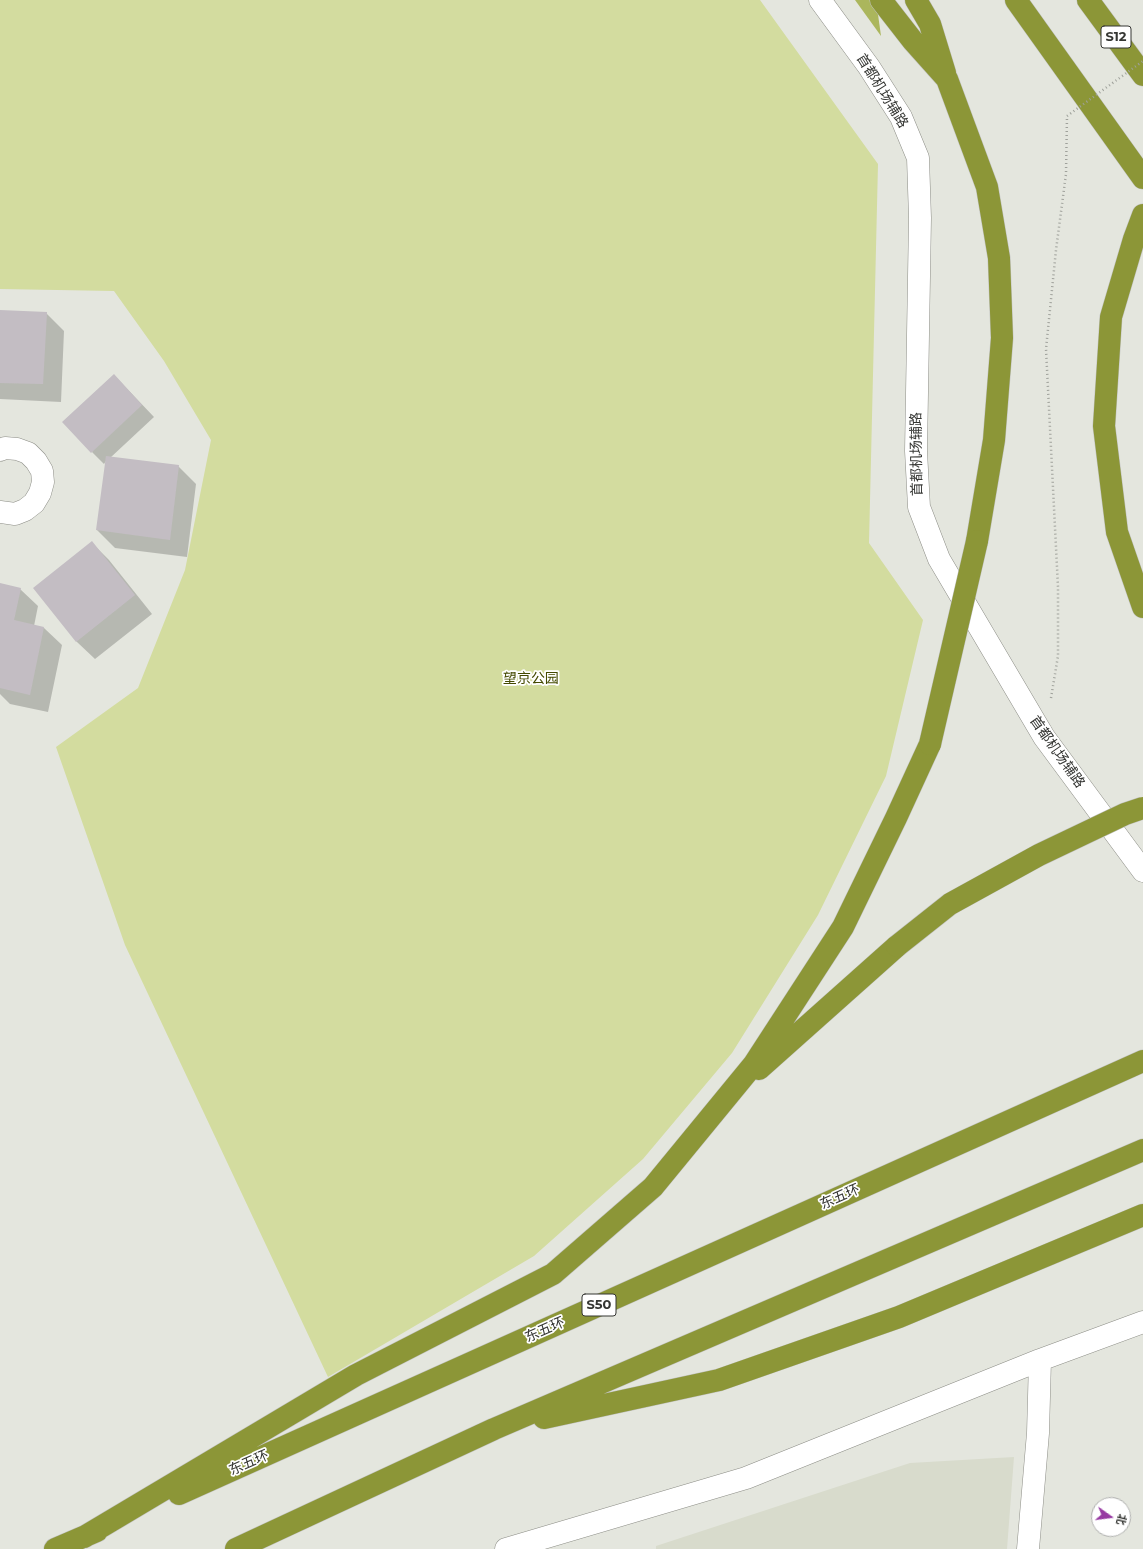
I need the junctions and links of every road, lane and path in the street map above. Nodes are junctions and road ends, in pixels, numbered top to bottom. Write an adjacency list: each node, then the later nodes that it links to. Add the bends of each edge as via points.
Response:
1 (820, 0): 16 (street, 首都机场辅路, via 869,67 901,117 918,158 920,218 916,451 919,507 939,559 1044,737)
2 (881, 0): 8 (highway)
3 (916, 0): 8 (highway, via 930,24)
4 (1016, 0): 9 (highway)
5 (1088, 0): 7 (highway, S12)
6 (1143, 61): 14 (path, bridge, via 1067,116 1066,174 1046,350 1058,594 1058,656)
7 (1143, 75)
8 (947, 79): 18 (highway, bridge, via 987,187 999,258 1002,338 994,440 977,541 930,744 843,927 754,1064)
9 (1143, 178)
10 (1143, 215): 13 (highway, via 1111,317 1104,426 1117,532)
11 (0, 450): 12 (street, via 17,449 28,453 42,471 43,482 34,503 25,510 15,514)
12 (0, 512)
13 (1143, 608)
14 (1050, 700)
15 (1143, 808): 18 (highway, bridge, via 1039,855 950,904 897,946)
16 (1143, 871)
17 (1143, 1061): 24 (highway, 东五环 / S50)
18 (724, 1101): 24 (highway, via 653,1187 553,1274 356,1375)
19 (1143, 1150): 23 (highway)
20 (1143, 1215): 23 (highway, via 899,1317 719,1380)
21 (1143, 1322): 22 (street)
22 (1040, 1360): 27 (street, via 746,1478); 28 (street, via 1038,1433)
23 (494, 1429): 26 (highway)
24 (84, 1537): 25 (highway, 东五环 / S50)
25 (56, 1549)
26 (236, 1549)
27 (506, 1549)
28 (1028, 1549)

